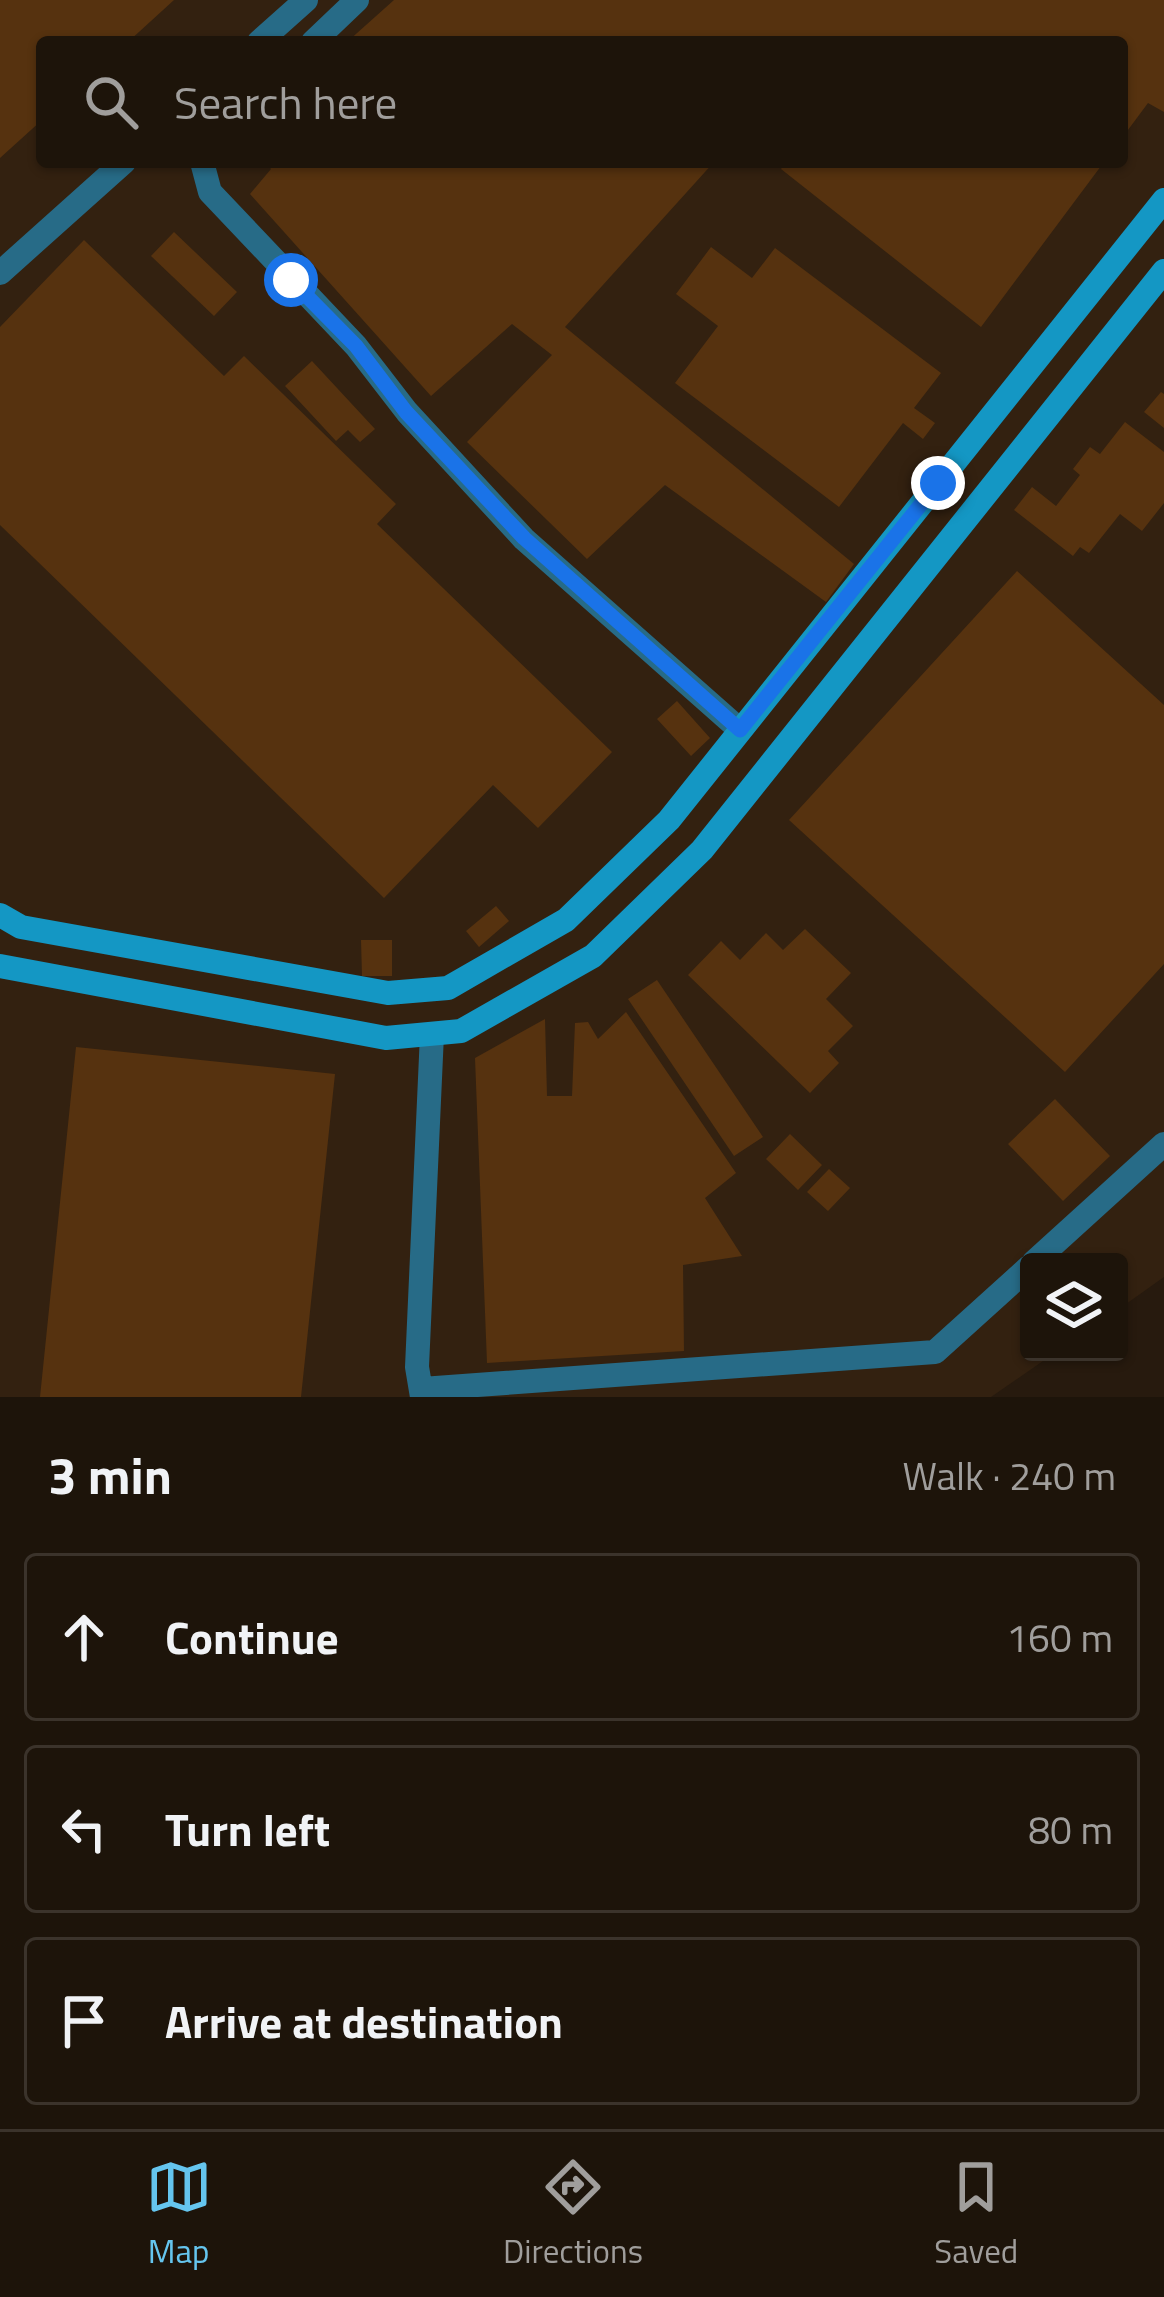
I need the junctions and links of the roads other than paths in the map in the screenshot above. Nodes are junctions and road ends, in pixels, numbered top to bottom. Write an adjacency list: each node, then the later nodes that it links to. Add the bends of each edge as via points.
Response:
1 (306, 0): 3 (street)
2 (357, 0): 4 (street)
3 (266, 36)
4 (319, 36)
5 (117, 168): 9 (street)
6 (204, 168): 10 (street, via 210,192 524,538)
7 (1164, 200): 10 (street)
8 (1164, 272): 13 (street, via 702,850 593,956 461,1031)
9 (0, 273)
10 (740, 730): 11 (street, via 669,820 566,920 448,988 388,993 21,927)
11 (0, 915)
12 (0, 966): 13 (street, via 386,1038)
13 (432, 1034): 17 (street)
14 (1164, 1144): 15 (street)
15 (1044, 1253)
16 (1020, 1275): 17 (street, via 935,1352)
17 (422, 1393)

